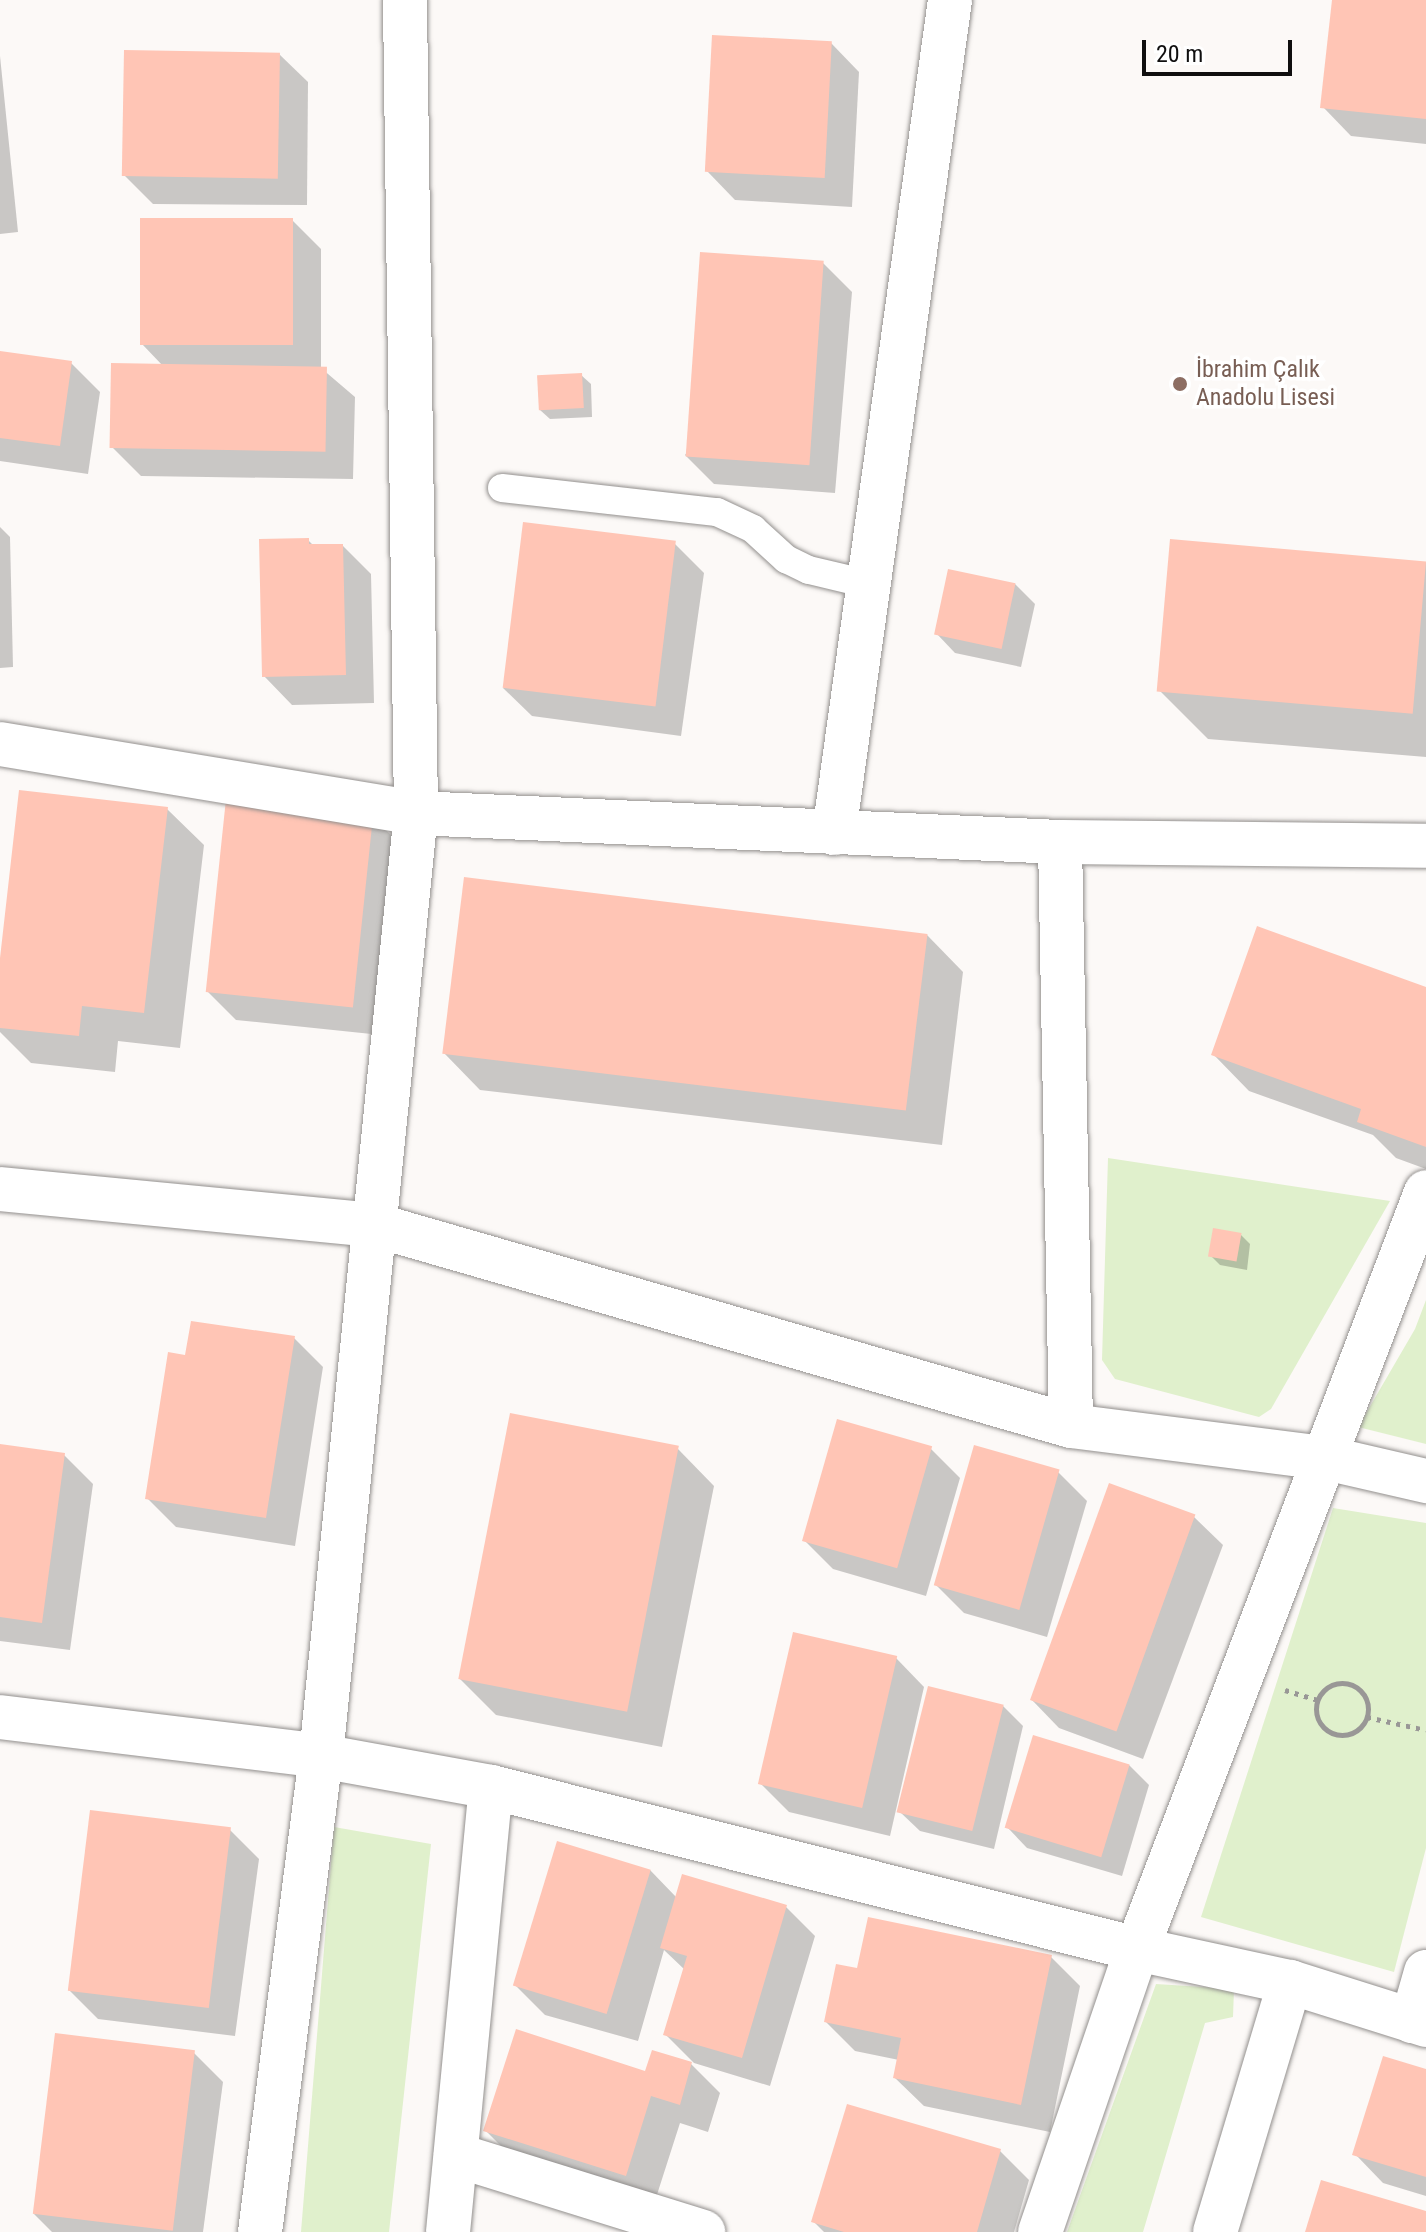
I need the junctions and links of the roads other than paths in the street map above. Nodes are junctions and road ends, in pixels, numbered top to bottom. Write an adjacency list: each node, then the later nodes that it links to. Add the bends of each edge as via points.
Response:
1 (405, 0): 6 (street)
2 (950, 0): 4 (street)
3 (502, 488): 4 (lane, via 717,512 753,529 786,559 809,570 855,581)
4 (870, 578): 7 (street)
5 (0, 744): 6 (street)
6 (416, 813): 7 (street); 12 (street)
7 (834, 833): 8 (street)
8 (1060, 842): 9 (street); 13 (street)
9 (1426, 846)
10 (0, 1189): 12 (street)
11 (1426, 1192): 14 (street)
12 (375, 1225): 13 (street); 17 (street)
13 (1071, 1426): 14 (street)
14 (1326, 1458): 15 (street); 19 (street)
15 (1426, 1481)
16 (0, 1717): 17 (street)
17 (321, 1756): 18 (street); 24 (street)
18 (491, 1787): 19 (street); 23 (street)
19 (1137, 1949): 21 (street); 27 (street)
20 (1426, 1972): 22 (street)
21 (1290, 1982): 22 (street); 28 (street)
22 (1419, 2023)
23 (456, 2155): 25 (street); 26 (street)
24 (260, 2232)
25 (448, 2232)
26 (703, 2232)
27 (1040, 2232)
28 (1215, 2232)

